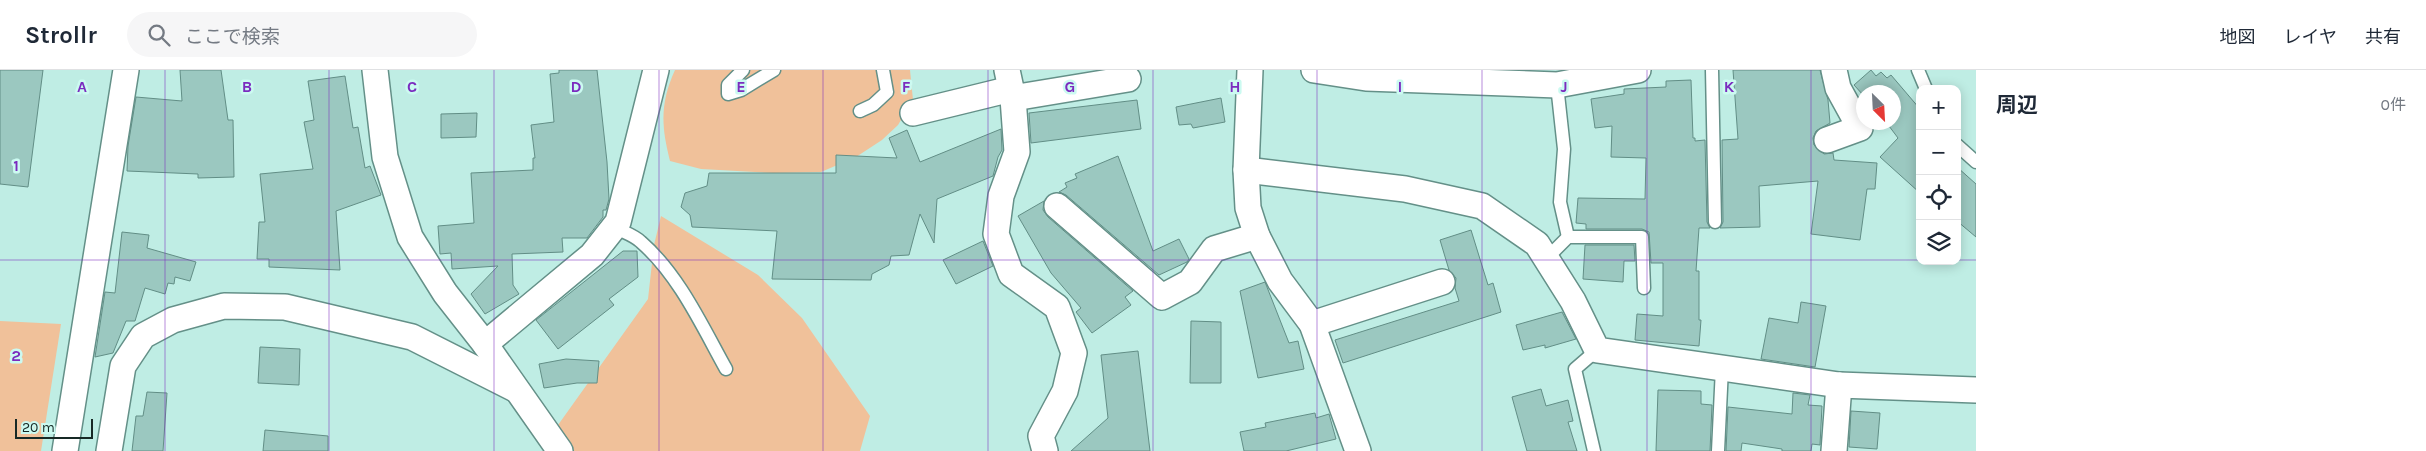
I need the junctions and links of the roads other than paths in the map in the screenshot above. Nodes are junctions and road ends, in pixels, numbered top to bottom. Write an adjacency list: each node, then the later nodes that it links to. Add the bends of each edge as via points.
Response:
1 (126, 70): 39 (street)
2 (375, 70): 32 (street, via 385,157 410,237 445,293)
3 (656, 70): 25 (street, via 629,184)
4 (743, 70): 5 (lane, via 728,85 728,94)
5 (774, 70)
6 (884, 70): 17 (lane, via 887,92 873,105)
7 (1250, 70): 22 (street)
8 (1314, 70): 14 (street, via 1366,78)
9 (1638, 70): 14 (street)
10 (1712, 70): 24 (lane)
11 (1834, 70): 19 (street, via 1838,88 1860,128)
12 (1918, 70): 15 (lane)
13 (1128, 79): 16 (street)
14 (1557, 85): 27 (lane, via 1564,149 1560,202)
15 (1924, 85)
16 (1010, 86): 18 (street); 42 (street, via 1017,152 1001,196 996,234 1011,274 1057,307 1074,353 1065,390 1041,436)
17 (860, 111)
18 (912, 113)
19 (1827, 140)
20 (1961, 149): 21 (lane)
21 (1976, 162)
22 (1246, 170): 26 (street, via 1248,208); 28 (street, via 1405,189 1482,206 1537,244)
23 (1057, 206): 26 (street, via 1162,297 1190,282 1214,249)
24 (1715, 222)
25 (614, 227): 32 (street, via 592,256); 35 (lane, via 640,241 667,271)
26 (1257, 236): 31 (street, via 1280,281)
27 (1568, 237): 28 (lane); 30 (lane, via 1642,237)
28 (1546, 259): 33 (street, via 1573,301)
29 (1442, 282): 31 (street)
30 (1644, 288)
31 (1312, 324): 43 (street)
32 (485, 344): 37 (street)
33 (1597, 350): 34 (street); 44 (lane, via 1575,369)
34 (1722, 368): 36 (street); 45 (lane)
35 (726, 369)
36 (1838, 385): 38 (street); 46 (street)
37 (515, 388): 40 (street, via 412,337 286,307 224,306 173,320 143,336 123,366); 41 (street)
38 (1976, 390)
39 (65, 451)
40 (109, 451)
41 (560, 451)
42 (1045, 451)
43 (1358, 451)
44 (1594, 451)
45 (1718, 451)
46 (1834, 451)

